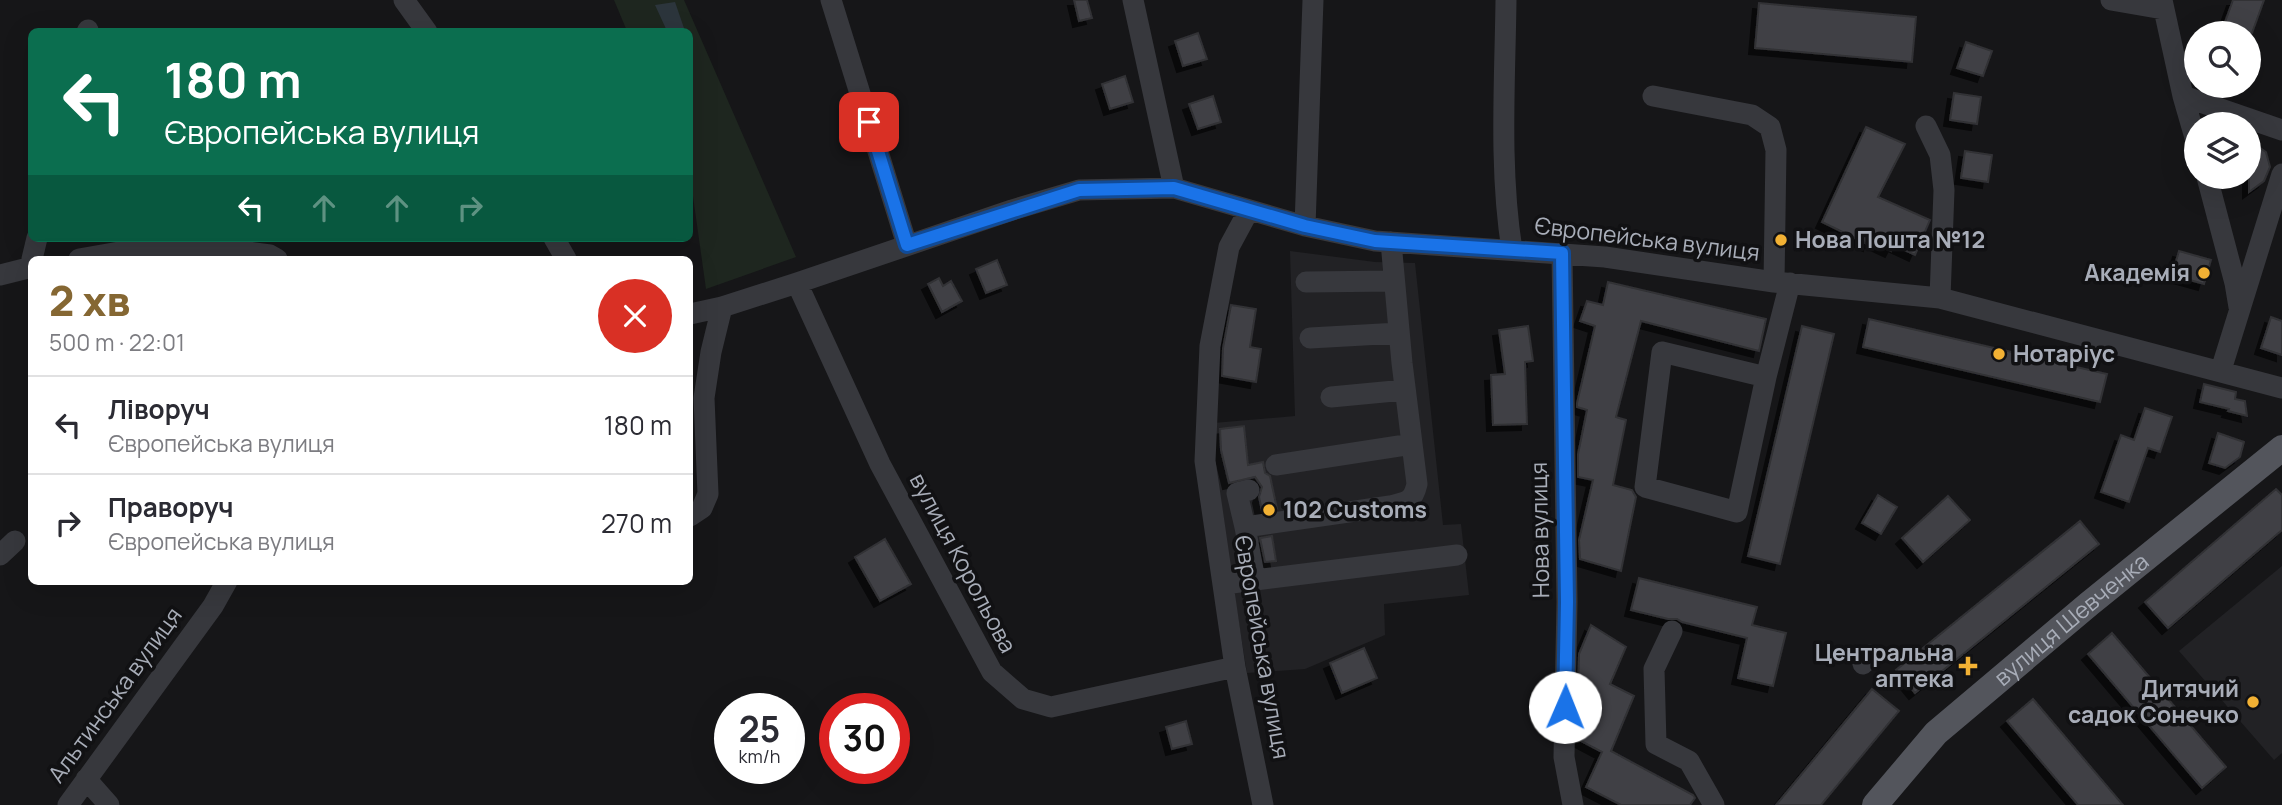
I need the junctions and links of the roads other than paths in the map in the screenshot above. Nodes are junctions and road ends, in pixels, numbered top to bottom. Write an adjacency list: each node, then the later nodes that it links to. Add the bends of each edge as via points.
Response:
1 (404, 0): 8 (street)
2 (831, 0): 20 (street)
3 (1133, 0): 15 (street)
4 (1314, 0): 18 (street)
5 (1506, 0): 21 (street, via 1504,127)
6 (2111, 0): 7 (street)
7 (2162, 4): 10 (street)
8 (424, 28)
9 (1653, 96): 30 (street, via 1752,116 1770,127 1776,149)
10 (2183, 96): 11 (street); 13 (street)
11 (2188, 112)
12 (1926, 126): 31 (street, via 1940,155 1944,190)
13 (2282, 130)
14 (2282, 174): 33 (street)
15 (1174, 188): 17 (street, Європейська вулиця); 20 (street, Європейська вулиця, via 1079,190)
16 (2210, 189): 33 (street)
17 (1249, 210): 18 (street, Європейська вулиця); 53 (street, Європейська вулиця, via 1229,247 1210,346 1205,461)
18 (1305, 226): 19 (street, Європейська вулиця)
19 (1391, 242): 21 (street, Європейська вулиця); 27 (street)
20 (907, 245): 29 (street, Європейська вулиця)
21 (1512, 250): 22 (street, Європейська вулиця)
22 (1562, 253): 30 (street, Європейська вулиця); 58 (street, Нова вулиця, via 1567,602 1564,757)
23 (96, 256): 24 (street, via 204,246)
24 (270, 256)
25 (28, 265): 26 (street)
26 (0, 275)
27 (1394, 281): 28 (street); 35 (street)
28 (1306, 282)
29 (797, 283): 32 (street, Європейська вулиця); 53 (street, вулиця Корольова, via 880,464 992,672 1023,699 1051,707)
30 (1782, 283): 31 (street, Європейська вулиця); 38 (street)
31 (1940, 298): 37 (street, Європейська вулиця)
32 (722, 307): 34 (street, Європейська вулиця); 46 (street, via 704,398 708,494 702,508)
33 (2239, 312): 37 (street)
34 (693, 313)
35 (1399, 333): 36 (street); 40 (street)
36 (1310, 338)
37 (2221, 370): 39 (street, Європейська вулиця)
38 (1766, 377): 38 (street, via 1662,352 1645,487 1737,512)
39 (2282, 388)
40 (1405, 390): 41 (street); 42 (street)
41 (1331, 397)
42 (1412, 444): 44 (street); 47 (street, via 1417,484 1406,502)
43 (2282, 448): 60 (main road, вулиця Шевченка, via 1936,733)
44 (1276, 465)
45 (1249, 490): 47 (street, via 1237,494)
46 (693, 514)
47 (1245, 527): 49 (street)
48 (1457, 555): 49 (street)
49 (1255, 580): 50 (street)
50 (1232, 583)
51 (225, 585): 54 (street, Альтинська вулиця)
52 (1672, 631): 59 (street, via 1654,669 1656,744 1689,761)
53 (1235, 667): 57 (street, Європейська вулиця)
54 (86, 779): 55 (street, Альтинська вулиця); 56 (street)
55 (68, 805)
56 (109, 805)
57 (1264, 805)
58 (1573, 805)
59 (1714, 805)
60 (1875, 805)

